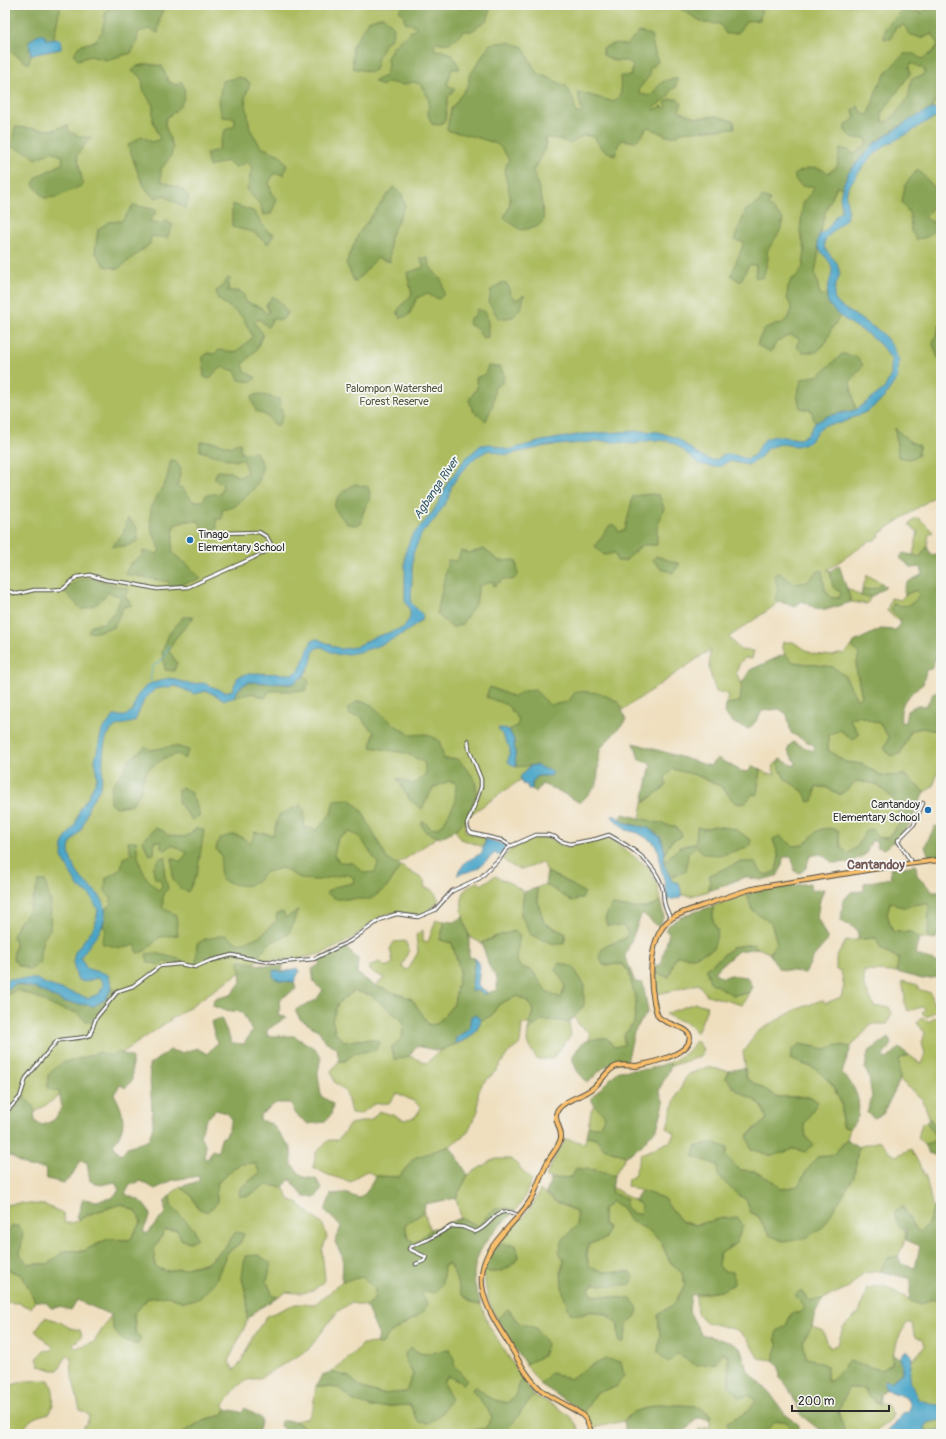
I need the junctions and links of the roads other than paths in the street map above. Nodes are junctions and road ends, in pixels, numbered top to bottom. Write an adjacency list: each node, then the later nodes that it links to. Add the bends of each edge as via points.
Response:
1 (223, 533): 2 (street, via 259,532 267,537 272,546 271,549 253,558 188,587 157,589 90,575 77,577 63,589 34,590 17,594)
2 (5, 587)
3 (468, 740): 5 (street, via 481,779 481,787 468,829 471,833 500,840)
4 (923, 803): 7 (street, via 914,824 898,840)
5 (511, 846): 8 (street, via 536,835 555,837 570,844 609,836 651,865 663,889 664,902); 9 (street, via 487,873 452,891 435,910 418,917 397,914 380,920 350,941 314,959 282,962 252,960 232,955 195,967 180,964 160,966 134,986 118,991 96,1018 90,1035 57,1041 26,1078 20,1097)
6 (941, 860): 7 (highway)
7 (912, 863): 8 (highway, via 747,891 695,908)
8 (671, 919): 10 (highway, via 656,942 651,970 652,987 659,1016 662,1020 685,1029 690,1037 689,1042 681,1051 658,1061 636,1066 616,1066 594,1088 559,1107 556,1116 560,1133 559,1143)
9 (5, 1111)
10 (520, 1216): 11 (street, via 512,1212 501,1212 483,1229 475,1232 457,1226 448,1227 410,1247 411,1251 426,1257 424,1261); 12 (highway, via 498,1240 483,1266 481,1278 488,1308 531,1380 541,1390 581,1414)
11 (416, 1264)
12 (592, 1434)

